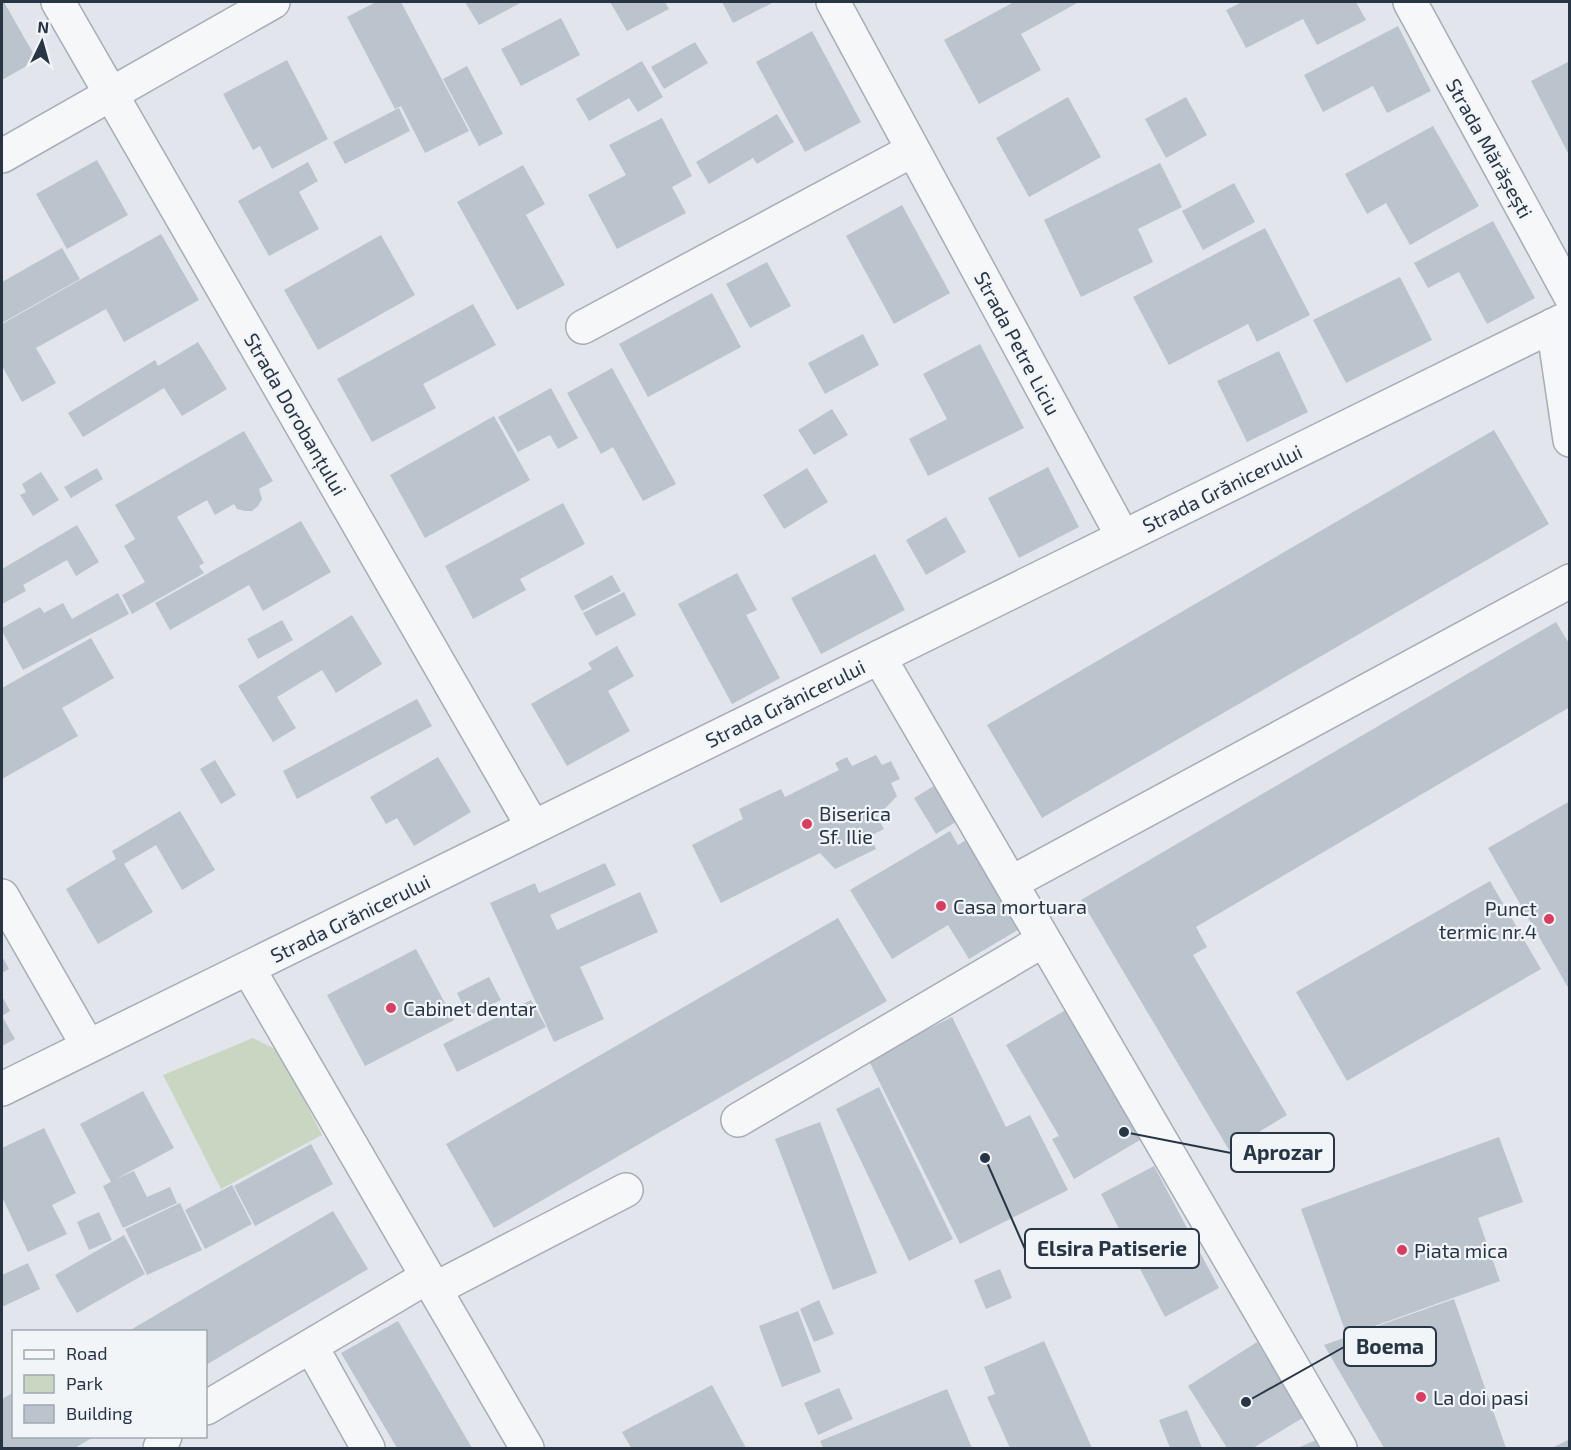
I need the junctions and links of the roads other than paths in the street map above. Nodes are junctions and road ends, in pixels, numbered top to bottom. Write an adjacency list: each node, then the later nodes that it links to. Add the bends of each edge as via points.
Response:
1 (58, 2): 5 (street, Strada Dorobanțului)
2 (273, 2): 5 (street)
3 (833, 2): 6 (street, Strada Petre Liciu)
4 (1410, 2): 8 (street, Strada Mărășești)
5 (111, 94): 7 (street); 15 (street, Strada Dorobanțului)
6 (913, 150): 10 (street); 12 (street, Strada Petre Liciu)
7 (2, 156)
8 (1569, 295)
9 (1561, 321): 11 (street); 12 (street, Strada Grănicerului)
10 (583, 327)
11 (1569, 440)
12 (1123, 537): 14 (street, Strada Grănicerului)
13 (1569, 581): 16 (street)
14 (879, 657): 15 (street, Strada Grănicerului); 16 (street)
15 (533, 827): 19 (street, Strada Grănicerului)
16 (1011, 883): 18 (street)
17 (2, 896): 20 (street)
18 (1044, 940): 22 (street); 29 (street)
19 (248, 968): 20 (street, Strada Grănicerului); 24 (street)
20 (88, 1046): 21 (street, Strada Grănicerului)
21 (2, 1089)
22 (738, 1120)
23 (626, 1190): 24 (street)
24 (431, 1283): 25 (street); 28 (street)
25 (310, 1346): 26 (street); 27 (street)
26 (207, 1407)
27 (368, 1449)
28 (526, 1449)
29 (1340, 1449)

